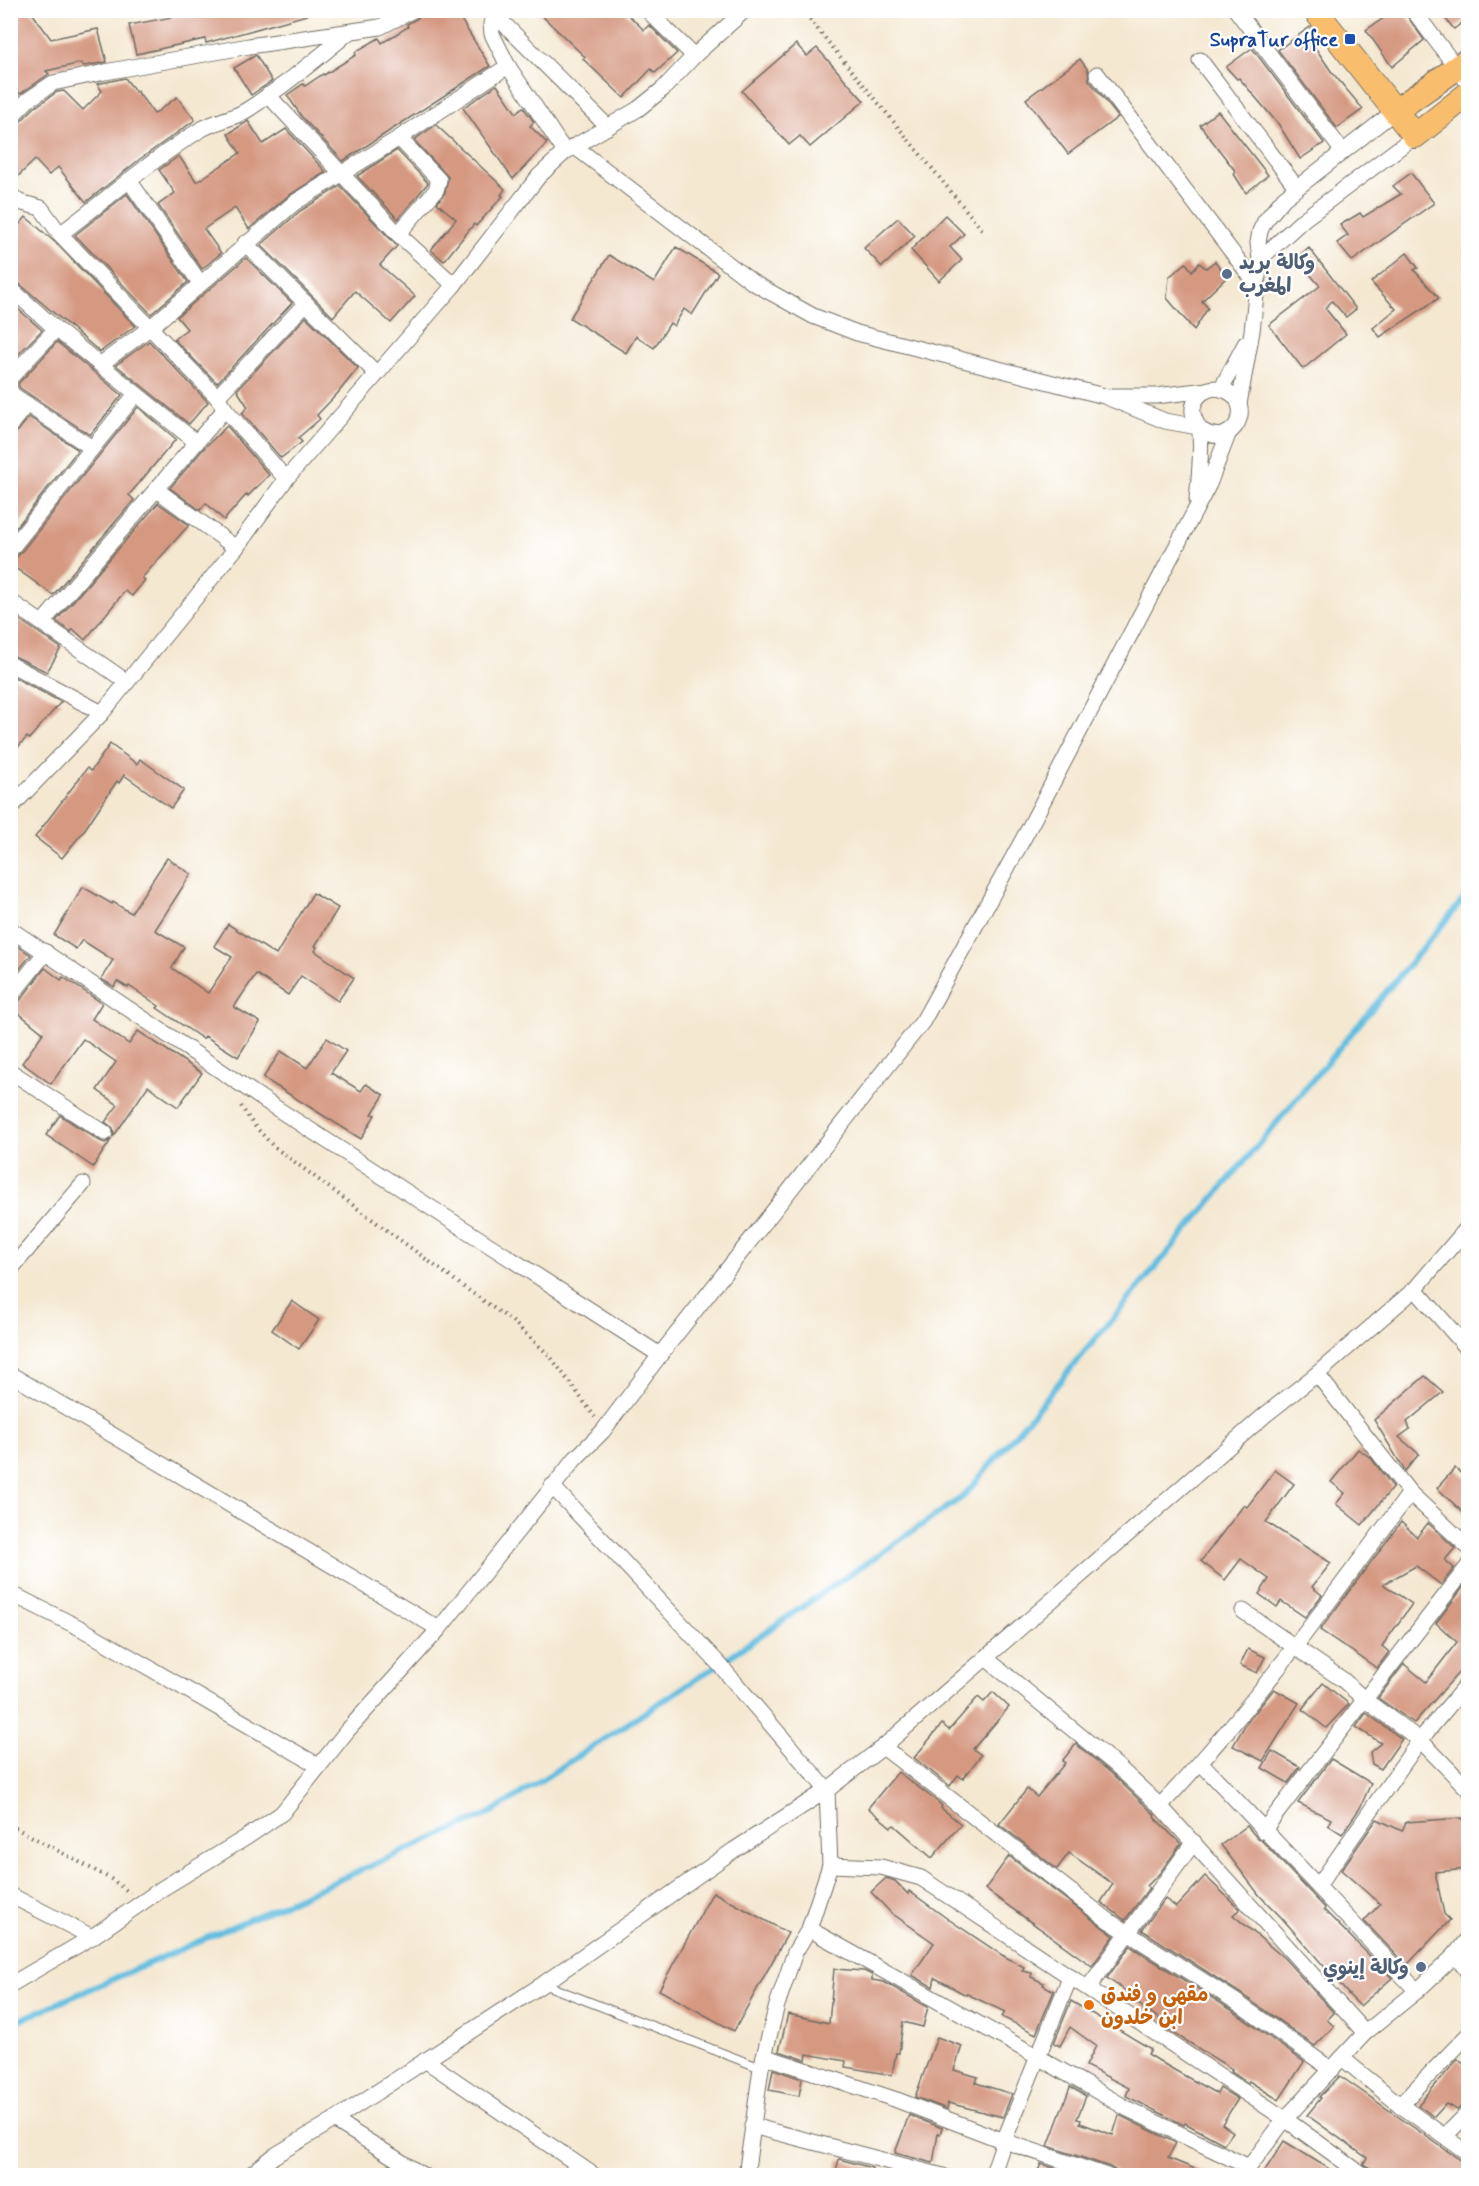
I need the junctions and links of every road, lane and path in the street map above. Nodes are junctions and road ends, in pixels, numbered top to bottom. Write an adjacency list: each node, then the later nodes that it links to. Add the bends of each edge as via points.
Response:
1 (413, 10): 9 (street, via 380,27)
2 (647, 10): 10 (street)
3 (745, 10): 10 (street)
4 (802, 10): 28 (path)
5 (1236, 10): 23 (street)
6 (1315, 10): 17 (main road)
7 (1413, 10): 13 (street)
8 (492, 13): 12 (street, via 492,34); 19 (street)
9 (350, 32): 16 (street); 18 (street, via 249,46 53,83)
10 (694, 56): 19 (street, via 663,89)
11 (1200, 60): 26 (street)
12 (508, 66): 21 (street); 22 (street)
13 (1465, 70): 17 (main road)
14 (1097, 74): 35 (street)
15 (1468, 94): 20 (main road)
16 (268, 95): 24 (street); 25 (street, via 244,112 200,130)
17 (1395, 111): 20 (main road); 23 (street)
18 (10, 118)
19 (608, 127): 22 (street)
20 (1415, 136): 32 (street, via 1304,219)
21 (399, 138): 24 (street); 30 (street, via 439,180 436,190)
22 (570, 149): 34 (street, via 527,190); 47 (street, via 752,282 813,316 857,333)
23 (1343, 152): 26 (street)
24 (340, 174): 30 (street); 31 (street, via 294,203)
25 (129, 180): 29 (street); 33 (street)
26 (1297, 188): 32 (street, via 1265,221 1258,243)
27 (13, 202): 29 (street, via 41,208)
28 (984, 232)
29 (60, 234): 38 (street)
30 (398, 234): 34 (street)
31 (246, 243): 33 (street); 37 (street)
32 (1260, 259): 35 (street)
33 (200, 283): 38 (street)
34 (454, 285): 42 (street)
35 (1257, 285): 40 (street)
36 (10, 288): 39 (street)
37 (306, 303): 42 (street); 48 (street)
38 (151, 327): 41 (street); 48 (street)
39 (56, 329): 41 (street); 43 (street)
40 (1252, 331): 45 (street); 49 (street)
41 (101, 364): 46 (street)
42 (377, 374): 56 (street)
43 (10, 378)
44 (10, 390): 50 (street)
45 (1214, 390): 47 (street); 49 (street, via 1228,392); 52 (street, via 1194,402 1193,420)
46 (136, 394): 54 (street); 55 (street)
47 (1104, 396): 52 (street, via 1165,421)
48 (221, 403): 54 (street); 56 (street)
49 (1239, 404): 53 (street, via 1239,420)
50 (27, 405): 51 (street); 55 (street)
51 (10, 425)
52 (1199, 429): 53 (street, via 1214,436); 58 (street)
53 (1229, 432): 58 (street)
54 (196, 442): 57 (street)
55 (92, 448): 60 (street)
56 (286, 479): 59 (street)
57 (157, 490): 59 (street); 62 (street)
58 (1196, 508): 78 (street, via 923,1021)
59 (236, 548): 64 (street)
60 (10, 550)
61 (10, 601): 62 (street)
62 (42, 623): 64 (street)
63 (10, 664): 65 (street)
64 (127, 682): 65 (street)
65 (102, 713): 66 (street)
66 (10, 808)
67 (10, 929): 68 (street)
68 (46, 952): 69 (street); 78 (street, via 273,1106)
69 (10, 997)
70 (10, 1071): 72 (street)
71 (241, 1105): 81 (path, via 273,1146 512,1321 550,1356)
72 (105, 1133)
73 (83, 1184): 75 (street)
74 (1468, 1227): 76 (street)
75 (10, 1270)
76 (1415, 1289): 77 (street); 80 (street)
77 (1468, 1349)
78 (660, 1355): 81 (street)
79 (10, 1374): 88 (street)
80 (1317, 1374): 83 (street); 90 (street)
81 (603, 1431): 82 (street)
82 (552, 1486): 88 (street); 98 (street, via 719,1664)
83 (1410, 1493): 84 (street); 89 (street)
84 (1468, 1547)
85 (1468, 1566): 92 (street)
86 (10, 1593): 96 (street, via 82,1629)
87 (1243, 1611): 89 (street)
88 (439, 1629): 96 (street)
89 (1294, 1647): 92 (street); 95 (street)
90 (987, 1659): 94 (street); 99 (street)
91 (1468, 1683): 93 (street)
92 (1365, 1700): 93 (street); 101 (street)
93 (1420, 1740): 97 (street); 104 (street)
94 (883, 1747): 98 (street); 108 (street)
95 (1201, 1763): 99 (street); 101 (street)
96 (319, 1766): 106 (street, via 282,1813)
97 (1468, 1789)
98 (827, 1790): 103 (street); 114 (street)
99 (1160, 1806): 102 (street)
100 (10, 1825): 106 (path, via 111,1880)
101 (1263, 1831): 104 (street)
102 (1194, 1842): 108 (street); 118 (street)
103 (830, 1865): 107 (street); 113 (street, via 881,1867 921,1878)
104 (1318, 1886): 117 (street)
105 (10, 1895): 109 (street)
106 (142, 1902): 109 (street)
107 (809, 1929): 120 (street); 123 (street, via 795,1953 780,1995)
108 (1128, 1933): 116 (street); 124 (street, via 1235,2001)
109 (92, 1937): 115 (street)
110 (1468, 1938): 111 (street)
111 (1455, 1955): 112 (street); 117 (street)
112 (1468, 1972)
113 (1070, 1977): 116 (street); 120 (street)
114 (543, 1984): 122 (street); 123 (lane)
115 (10, 1985)
116 (1088, 1988): 127 (street)
117 (1417, 1991): 118 (street)
118 (1365, 2033): 121 (street)
119 (1468, 2035): 125 (street)
120 (1038, 2057): 131 (street); 133 (street)
121 (1342, 2058): 124 (street); 125 (street)
122 (425, 2060): 128 (street); 136 (street)
123 (763, 2062): 129 (street); 131 (street, via 897,2100)
124 (1332, 2070): 127 (street)
125 (1400, 2105): 130 (street)
126 (1468, 2112): 130 (street)
127 (1286, 2119): 133 (street); 141 (street)
128 (334, 2120): 134 (street); 135 (street)
129 (752, 2126): 137 (street); 138 (street)
130 (1445, 2136): 132 (street)
131 (1004, 2141): 139 (street); 140 (street)
132 (1468, 2153)
133 (1246, 2171)
134 (249, 2175)
135 (424, 2175)
136 (596, 2175)
137 (746, 2175)
138 (943, 2175)
139 (992, 2175)
140 (1107, 2175)
141 (1364, 2175)

